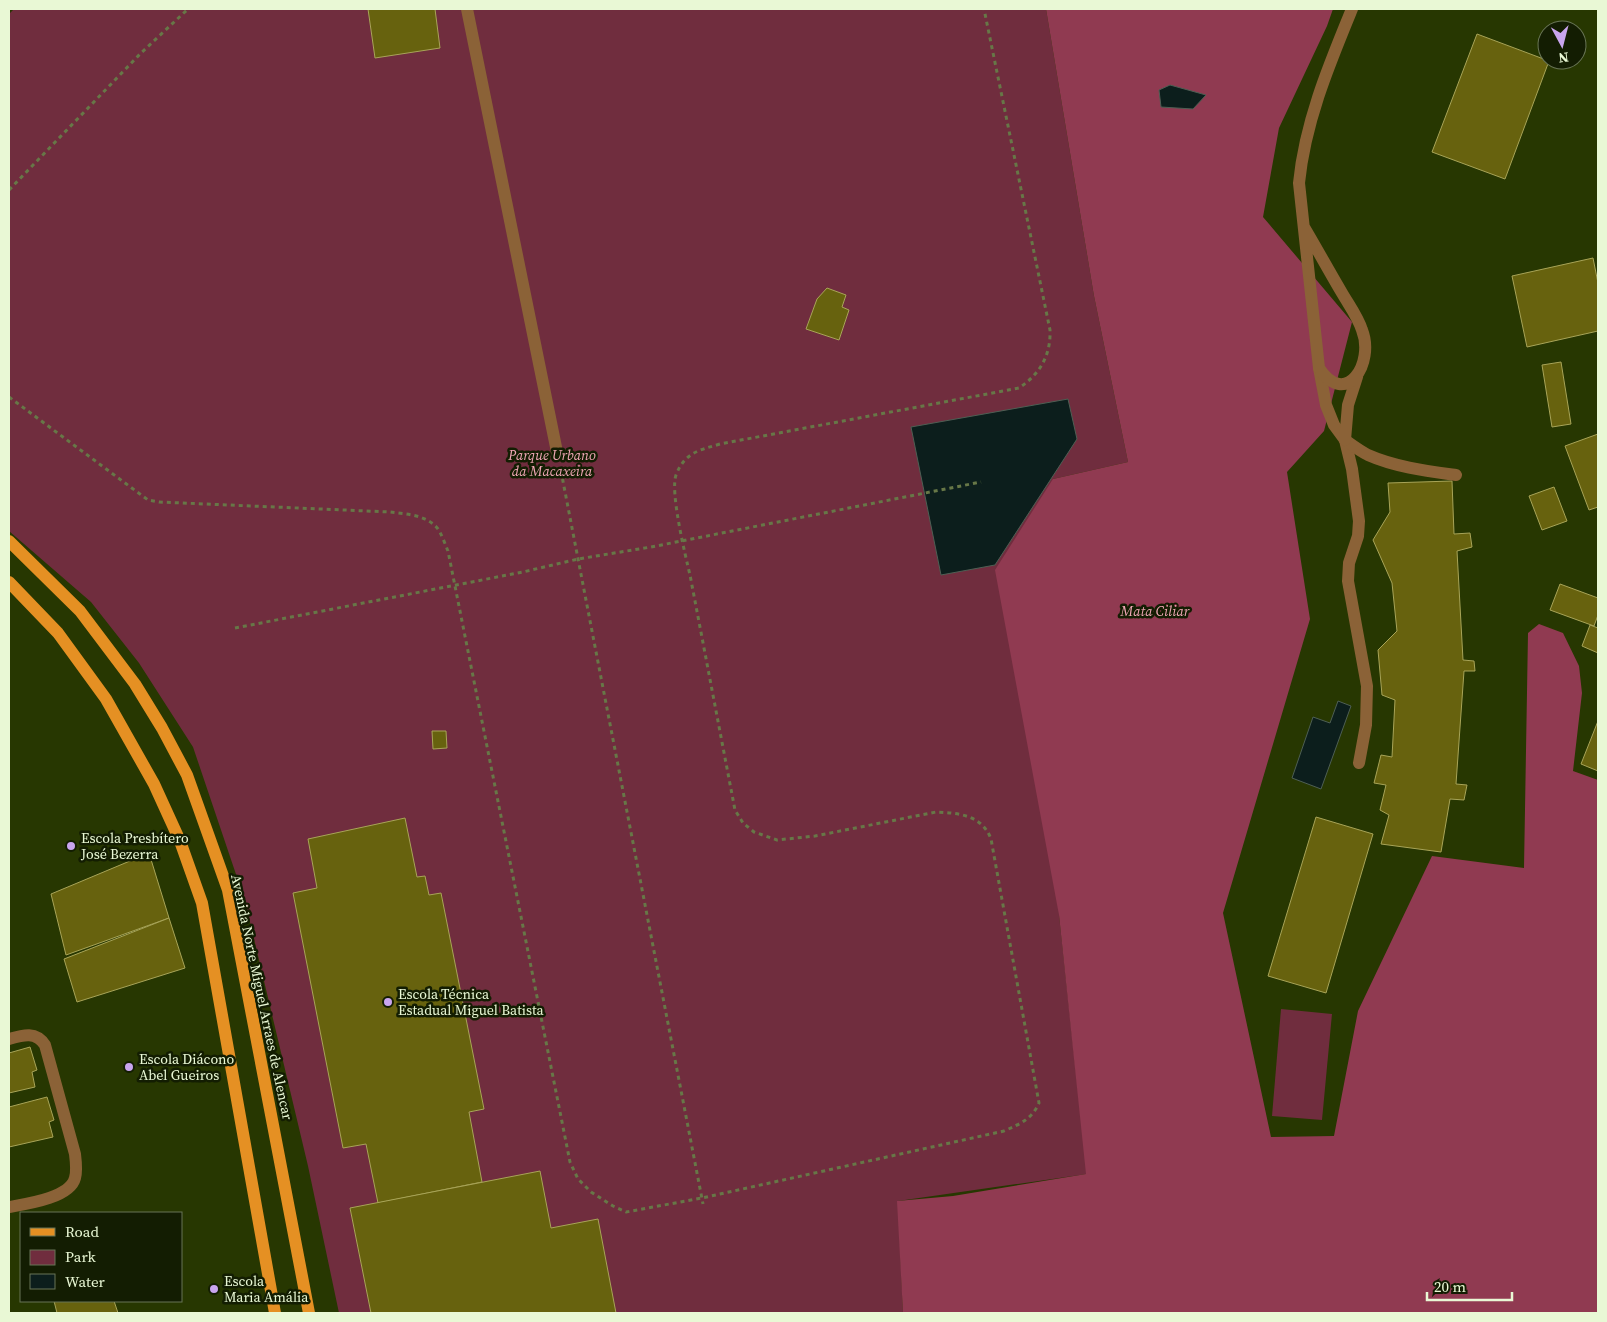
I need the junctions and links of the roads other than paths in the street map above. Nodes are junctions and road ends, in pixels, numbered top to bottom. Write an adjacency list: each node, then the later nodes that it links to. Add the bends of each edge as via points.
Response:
1 (467, 9): 7 (street)
2 (1352, 9): 3 (street, via 1329,65 1301,160 1299,183)
3 (1304, 227): 4 (street); 5 (street, via 1363,330 1366,353)
4 (1319, 368): 5 (street, via 1330,381 1342,384); 6 (street, via 1326,406)
5 (1357, 377): 6 (street, via 1348,405)
6 (1344, 440): 8 (street, via 1383,460); 11 (street, via 1352,468 1359,521 1348,581 1367,686 1366,725)
7 (557, 452)
8 (1456, 475)
9 (9, 541): 15 (main road, Avenida Norte Miguel Arraes de Alencar, via 80,611 135,684 187,775 228,890)
10 (9, 582): 14 (main road, via 58,633 106,699 154,784 180,840 202,904)
11 (1359, 763)
12 (9, 1039): 13 (street, via 36,1036 45,1045 76,1168 75,1179 65,1191 54,1197)
13 (9, 1207)
14 (275, 1313)
15 (309, 1313)

